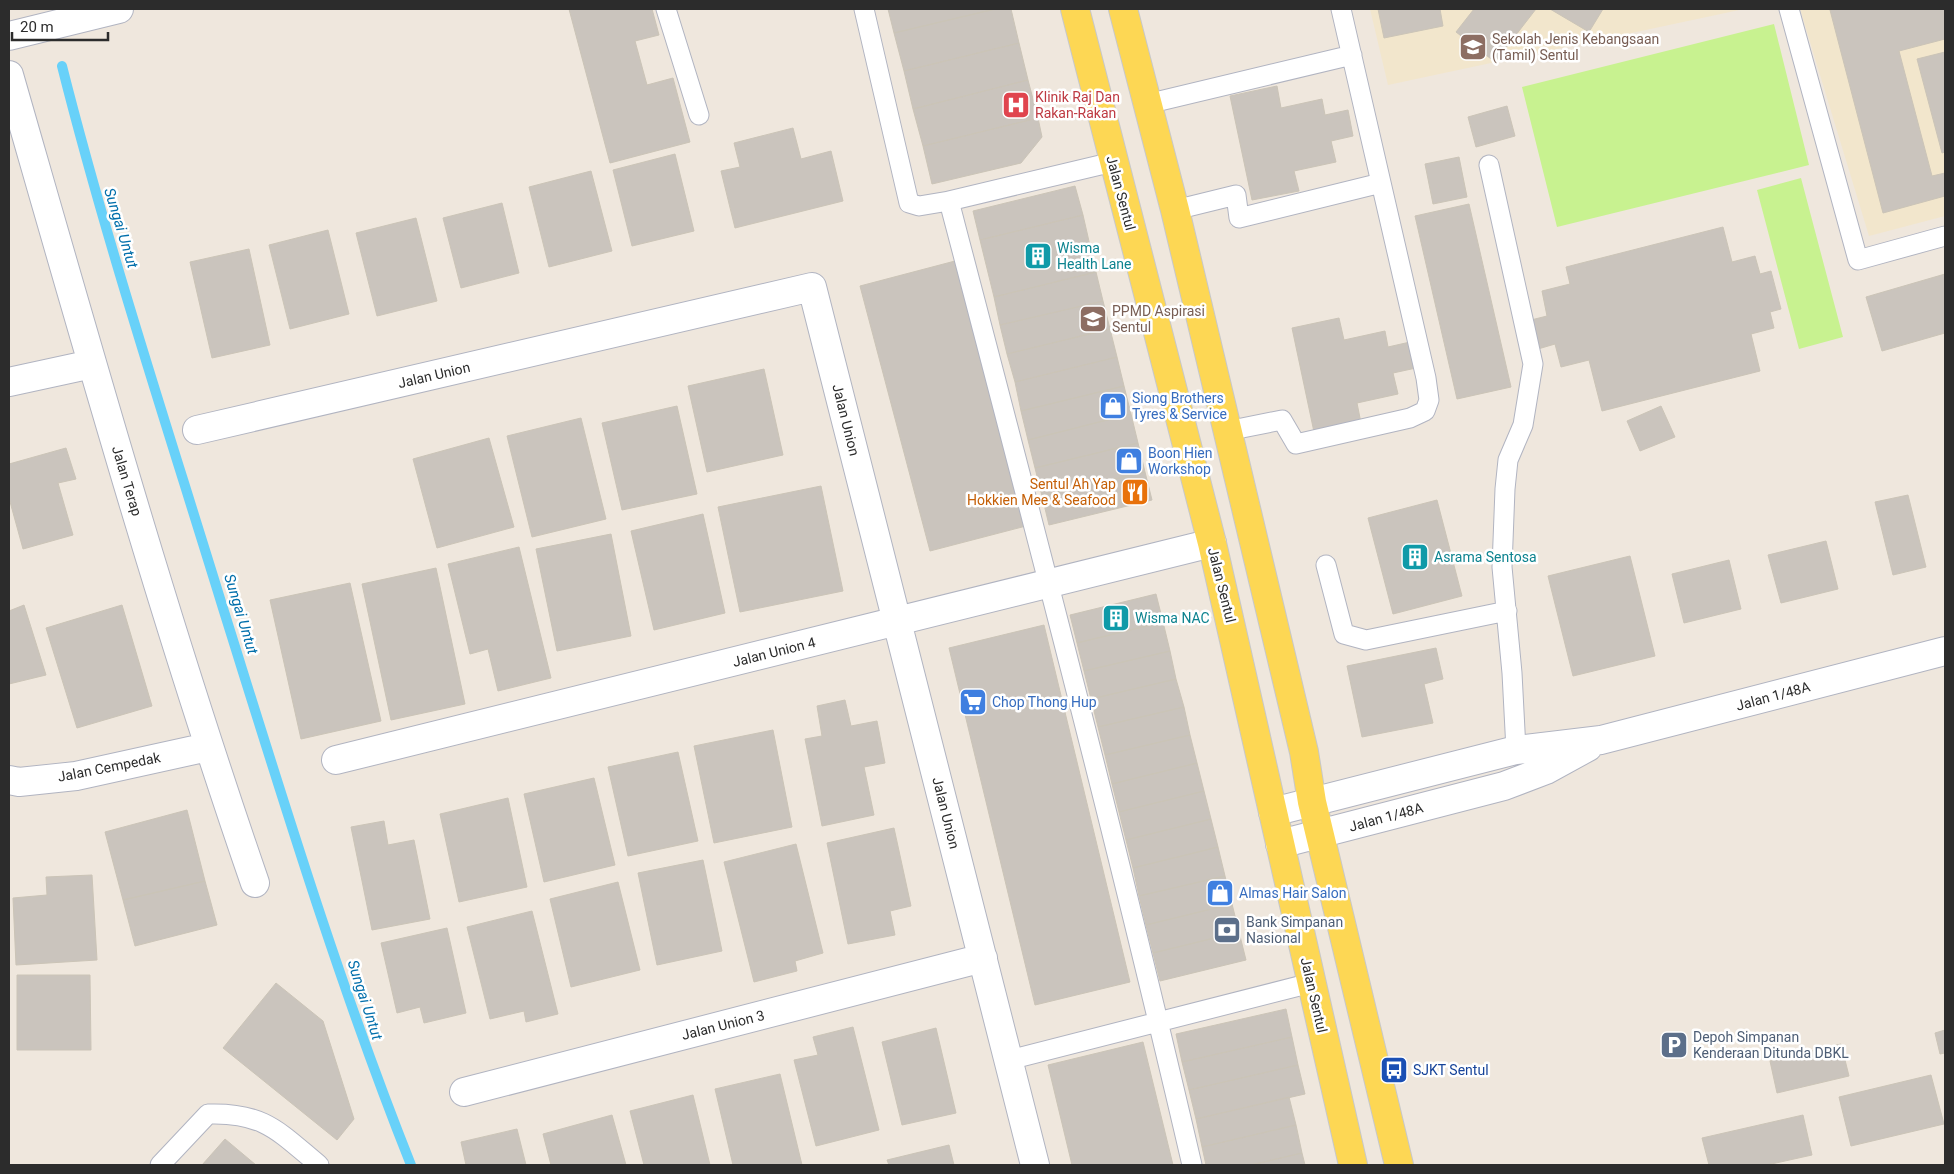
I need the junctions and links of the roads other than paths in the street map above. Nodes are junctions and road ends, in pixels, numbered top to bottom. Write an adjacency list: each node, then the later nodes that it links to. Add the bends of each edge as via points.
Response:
1 (119, 9): 8 (street)
2 (666, 9): 13 (lane)
3 (864, 9): 17 (lane, via 910,203 919,206)
4 (1075, 9): 14 (main road, Jalan Sentul)
5 (1123, 9): 12 (main road)
6 (1341, 9): 10 (lane)
7 (1789, 9): 19 (lane, via 1858,260)
8 (91, 12): 9 (street)
9 (9, 36)
10 (1352, 55): 12 (lane); 16 (lane)
11 (9, 75): 20 (street, Jalan Terap)
12 (1147, 104): 18 (main road)
13 (699, 115)
14 (1113, 162): 17 (lane); 24 (main road, Jalan Sentul)
15 (1489, 165): 27 (lane, via 1533,364 1523,425 1508,460 1505,488 1502,567)
16 (1381, 184): 18 (lane, via 1239,218 1236,195); 23 (lane, via 1426,378 1429,400 1425,411 1410,418 1296,444 1282,420)
17 (949, 201): 26 (lane)
18 (1175, 210): 23 (main road)
19 (1945, 236)
20 (92, 364): 21 (street); 31 (street, Jalan Terap)
21 (9, 382)
22 (197, 430): 28 (street, Jalan Union, via 812,287)
23 (1227, 432): 35 (main road, via 1304,752)
24 (1212, 543): 26 (street, Jalan Union 4); 36 (main road, Jalan Sentul)
25 (1326, 565): 27 (lane, via 1344,634 1353,638 1366,640)
26 (1049, 584): 28 (street, Jalan Union 4); 42 (lane)
27 (1507, 612): 32 (lane)
28 (897, 621): 33 (street, Jalan Union 4); 40 (street, Jalan Union)
29 (1945, 651): 30 (street, Jalan 1/48A)
30 (1600, 740): 32 (street, Jalan 1/48A); 37 (street, Jalan 1/48A, via 1546,770 1504,786)
31 (208, 747): 34 (street, Jalan Cempedak, via 76,776 19,782); 39 (street, Jalan Terap)
32 (1516, 750): 35 (street, Jalan 1/48A)
33 (336, 760)
34 (9, 780)
35 (1312, 802): 36 (street, Jalan 1/48A); 37 (main road)
36 (1273, 812): 38 (main road, Jalan Sentul)
37 (1321, 834): 38 (street, Jalan 1/48A); 50 (main road)
38 (1280, 844): 41 (main road, Jalan Sentul)
39 (255, 883)
40 (983, 958): 43 (street, Jalan Union); 44 (street, Jalan Union 3)
41 (1311, 983): 42 (lane); 49 (main road, Jalan Sentul)
42 (1159, 1021): 43 (lane); 48 (lane)
43 (1009, 1060): 47 (street, Jalan Union)
44 (464, 1092)
45 (160, 1165): 46 (lane, via 208,1114 234,1113 270,1124)
46 (319, 1165)
47 (1035, 1165)
48 (1192, 1165)
49 (1353, 1165)
50 (1399, 1165)

